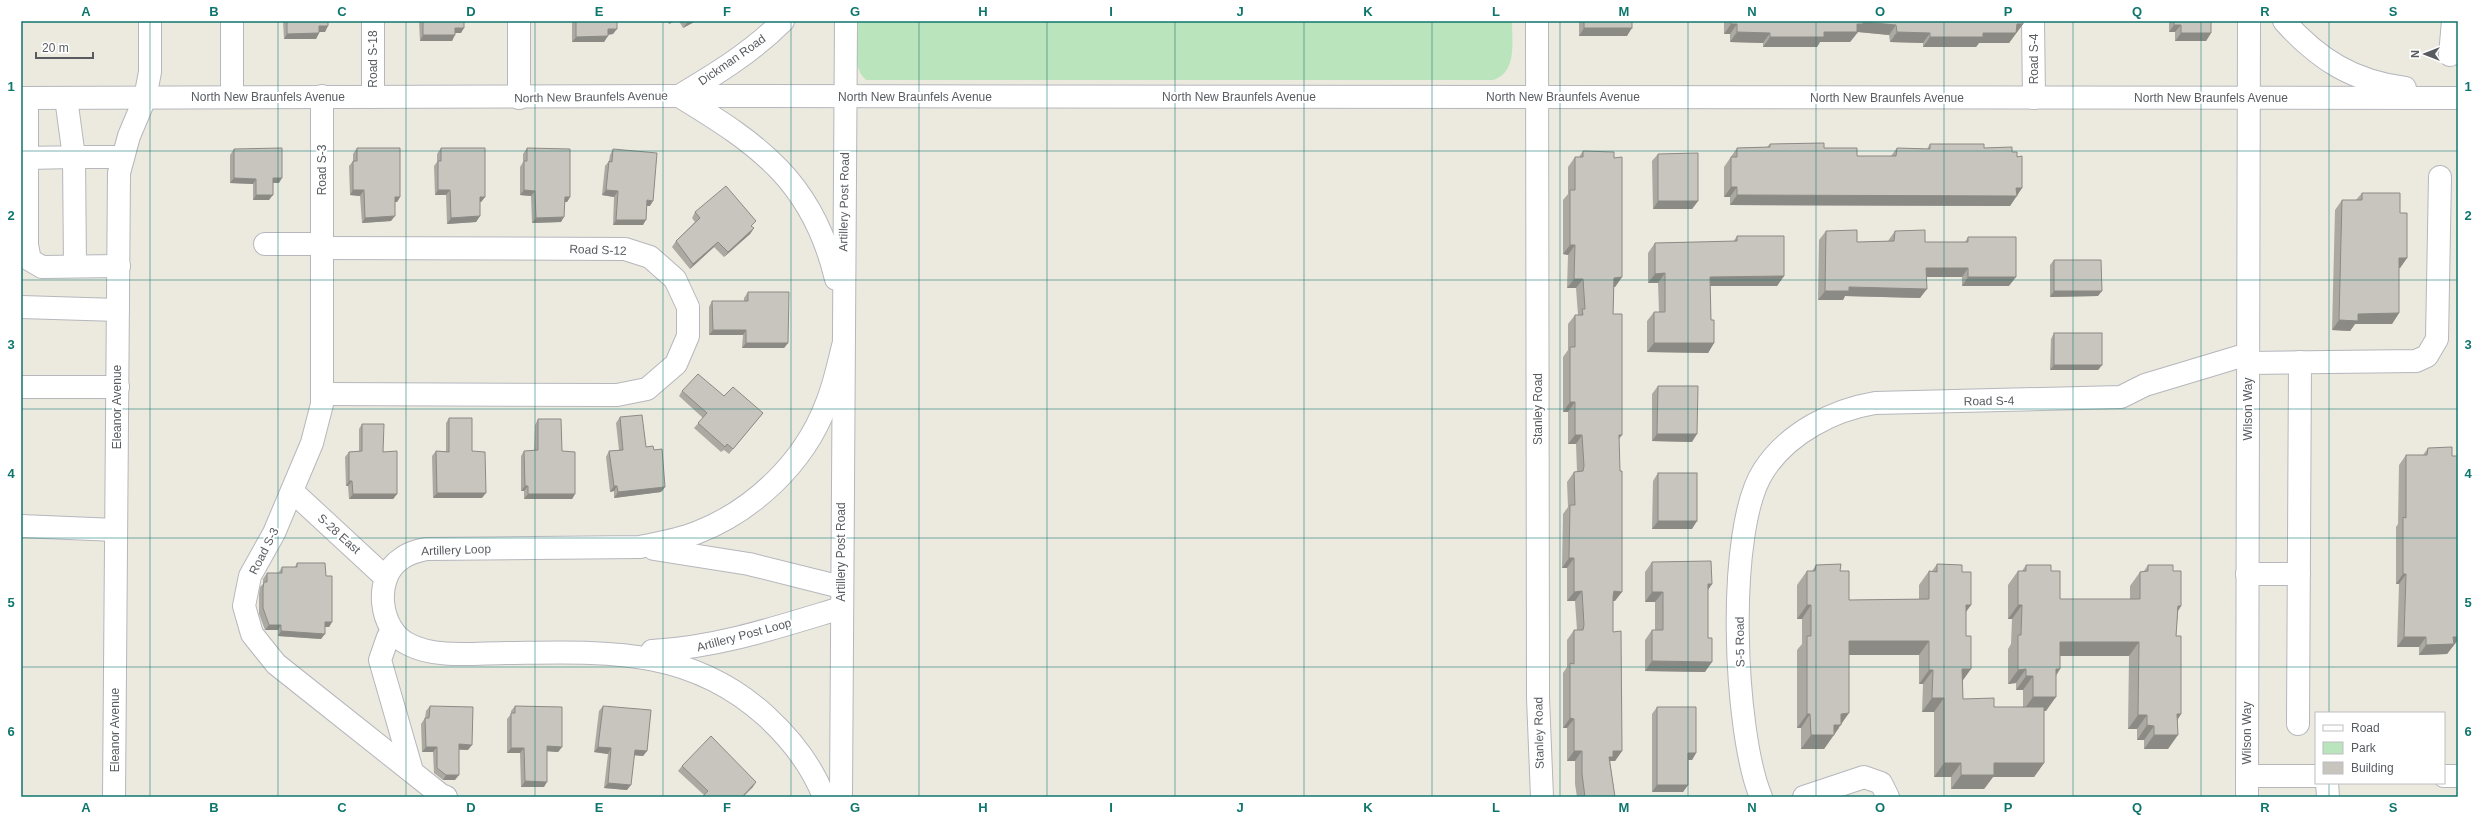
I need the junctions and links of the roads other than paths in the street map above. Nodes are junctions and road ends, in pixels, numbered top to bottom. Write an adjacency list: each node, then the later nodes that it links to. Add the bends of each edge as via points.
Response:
1 (150, 21): 22 (street, Eleanor Avenue, via 150,72)
2 (232, 21): 15 (street)
3 (373, 21): 16 (street, Road S-18)
4 (519, 21): 23 (street)
5 (783, 21): 14 (street, Dickman Road, via 752,48)
6 (846, 21): 17 (street)
7 (1537, 21): 18 (street, Stanley Road)
8 (2033, 21): 24 (street, Road S-4)
9 (2249, 21): 25 (street, Wilson Way)
10 (2284, 21): 19 (street, via 2308,47 2344,70 2386,85)
11 (2453, 21): 12 (street)
12 (2450, 55)
13 (322, 96): 15 (street, North New Braunfels Avenue); 16 (street, North New Braunfels Avenue); 31 (street, Road S-3)
14 (679, 96): 17 (street, North New Braunfels Avenue); 23 (street, North New Braunfels Avenue); 35 (street, Artillery Post Road, via 755,146 788,177 810,209 823,236)
15 (232, 97): 22 (street, North New Braunfels Avenue)
16 (373, 97): 23 (street, North New Braunfels Avenue)
17 (846, 97): 18 (street, North New Braunfels Avenue); 35 (street, Artillery Post Road)
18 (1538, 97): 24 (street, North New Braunfels Avenue); 66 (street, Stanley Road, via 1538,698)
19 (2458, 97): 25 (street, North New Braunfels Avenue)
20 (24, 98): 21 (street, North New Braunfels Avenue); 28 (street)
21 (66, 98): 22 (street, North New Braunfels Avenue); 26 (street)
22 (145, 98): 27 (street, Eleanor Avenue, via 128,136)
23 (519, 98)
24 (2034, 98): 25 (street, North New Braunfels Avenue)
25 (2248, 98): 38 (street, Wilson Way)
26 (74, 157): 27 (street); 28 (street); 32 (street)
27 (123, 157): 33 (street, Eleanor Avenue, via 119,173)
28 (27, 158): 32 (street, via 27,245 30,260 42,266)
29 (2440, 177): 39 (street, Road S-4, via 2437,339 2427,356 2416,361)
30 (265, 244): 31 (street)
31 (322, 246): 42 (street, Road S-3); 42 (street, Road S-12, via 625,250 650,257 675,279 688,307 688,336 676,364 653,384 647,388 617,395)
32 (75, 266): 33 (street)
33 (118, 266): 36 (street, Eleanor Avenue)
34 (21, 307): 36 (street)
35 (843, 308): 37 (street, Artillery Post Road)
36 (118, 310): 41 (street, Eleanor Avenue)
37 (843, 346): 47 (street, Artillery Loop, via 826,405 812,434 790,466 757,498 717,524 673,541); 51 (street, Artillery Post Road)
38 (2248, 359): 39 (street, Road S-4); 43 (street, Road S-4, via 2145,385 2121,397 1876,403 1858,406 1821,420 1793,439 1777,452); 48 (street, Wilson Way)
39 (2300, 362): 49 (street)
40 (21, 387): 41 (street)
41 (118, 387): 46 (street, Eleanor Avenue)
42 (322, 394): 44 (street, Road S-3, via 312,443)
43 (1754, 487): 67 (street, S-5 Road, via 1740,555 1738,638 1747,746 1754,782)
44 (292, 491): 50 (street, S-28 East); 55 (street, Road S-3, via 274,533 250,576 244,606 252,634 276,664)
45 (21, 526): 46 (street)
46 (116, 530): 62 (street, Eleanor Avenue)
47 (640, 546): 50 (street, Artillery Loop, via 426,549 399,559); 51 (street, via 749,564)
48 (2247, 574): 49 (street); 60 (street, Wilson Way)
49 (2299, 574): 54 (street)
50 (386, 578): 52 (street, Artillery Loop, via 383,599 386,615)
51 (841, 597): 53 (street, Artillery Post Loop, via 744,637 691,649); 65 (street, Artillery Post Road)
52 (394, 633): 53 (street, Artillery Loop, via 407,644 439,653); 55 (street, via 388,637 380,660)
53 (622, 653): 64 (street, Artillery Loop, via 682,666 710,678 748,700 781,730 797,750)
54 (2298, 724)
55 (412, 771): 63 (street, Road S-3)
56 (2315, 776): 60 (street)
57 (2445, 776): 58 (street)
58 (2458, 776)
59 (2327, 784): 69 (street)
60 (2247, 787)
61 (1816, 795): 68 (street, via 1864,777 1881,783)
62 (114, 797)
63 (446, 797)
64 (824, 797)
65 (841, 797)
66 (1542, 797)
67 (1761, 797)
68 (1888, 797)
69 (2328, 797)

